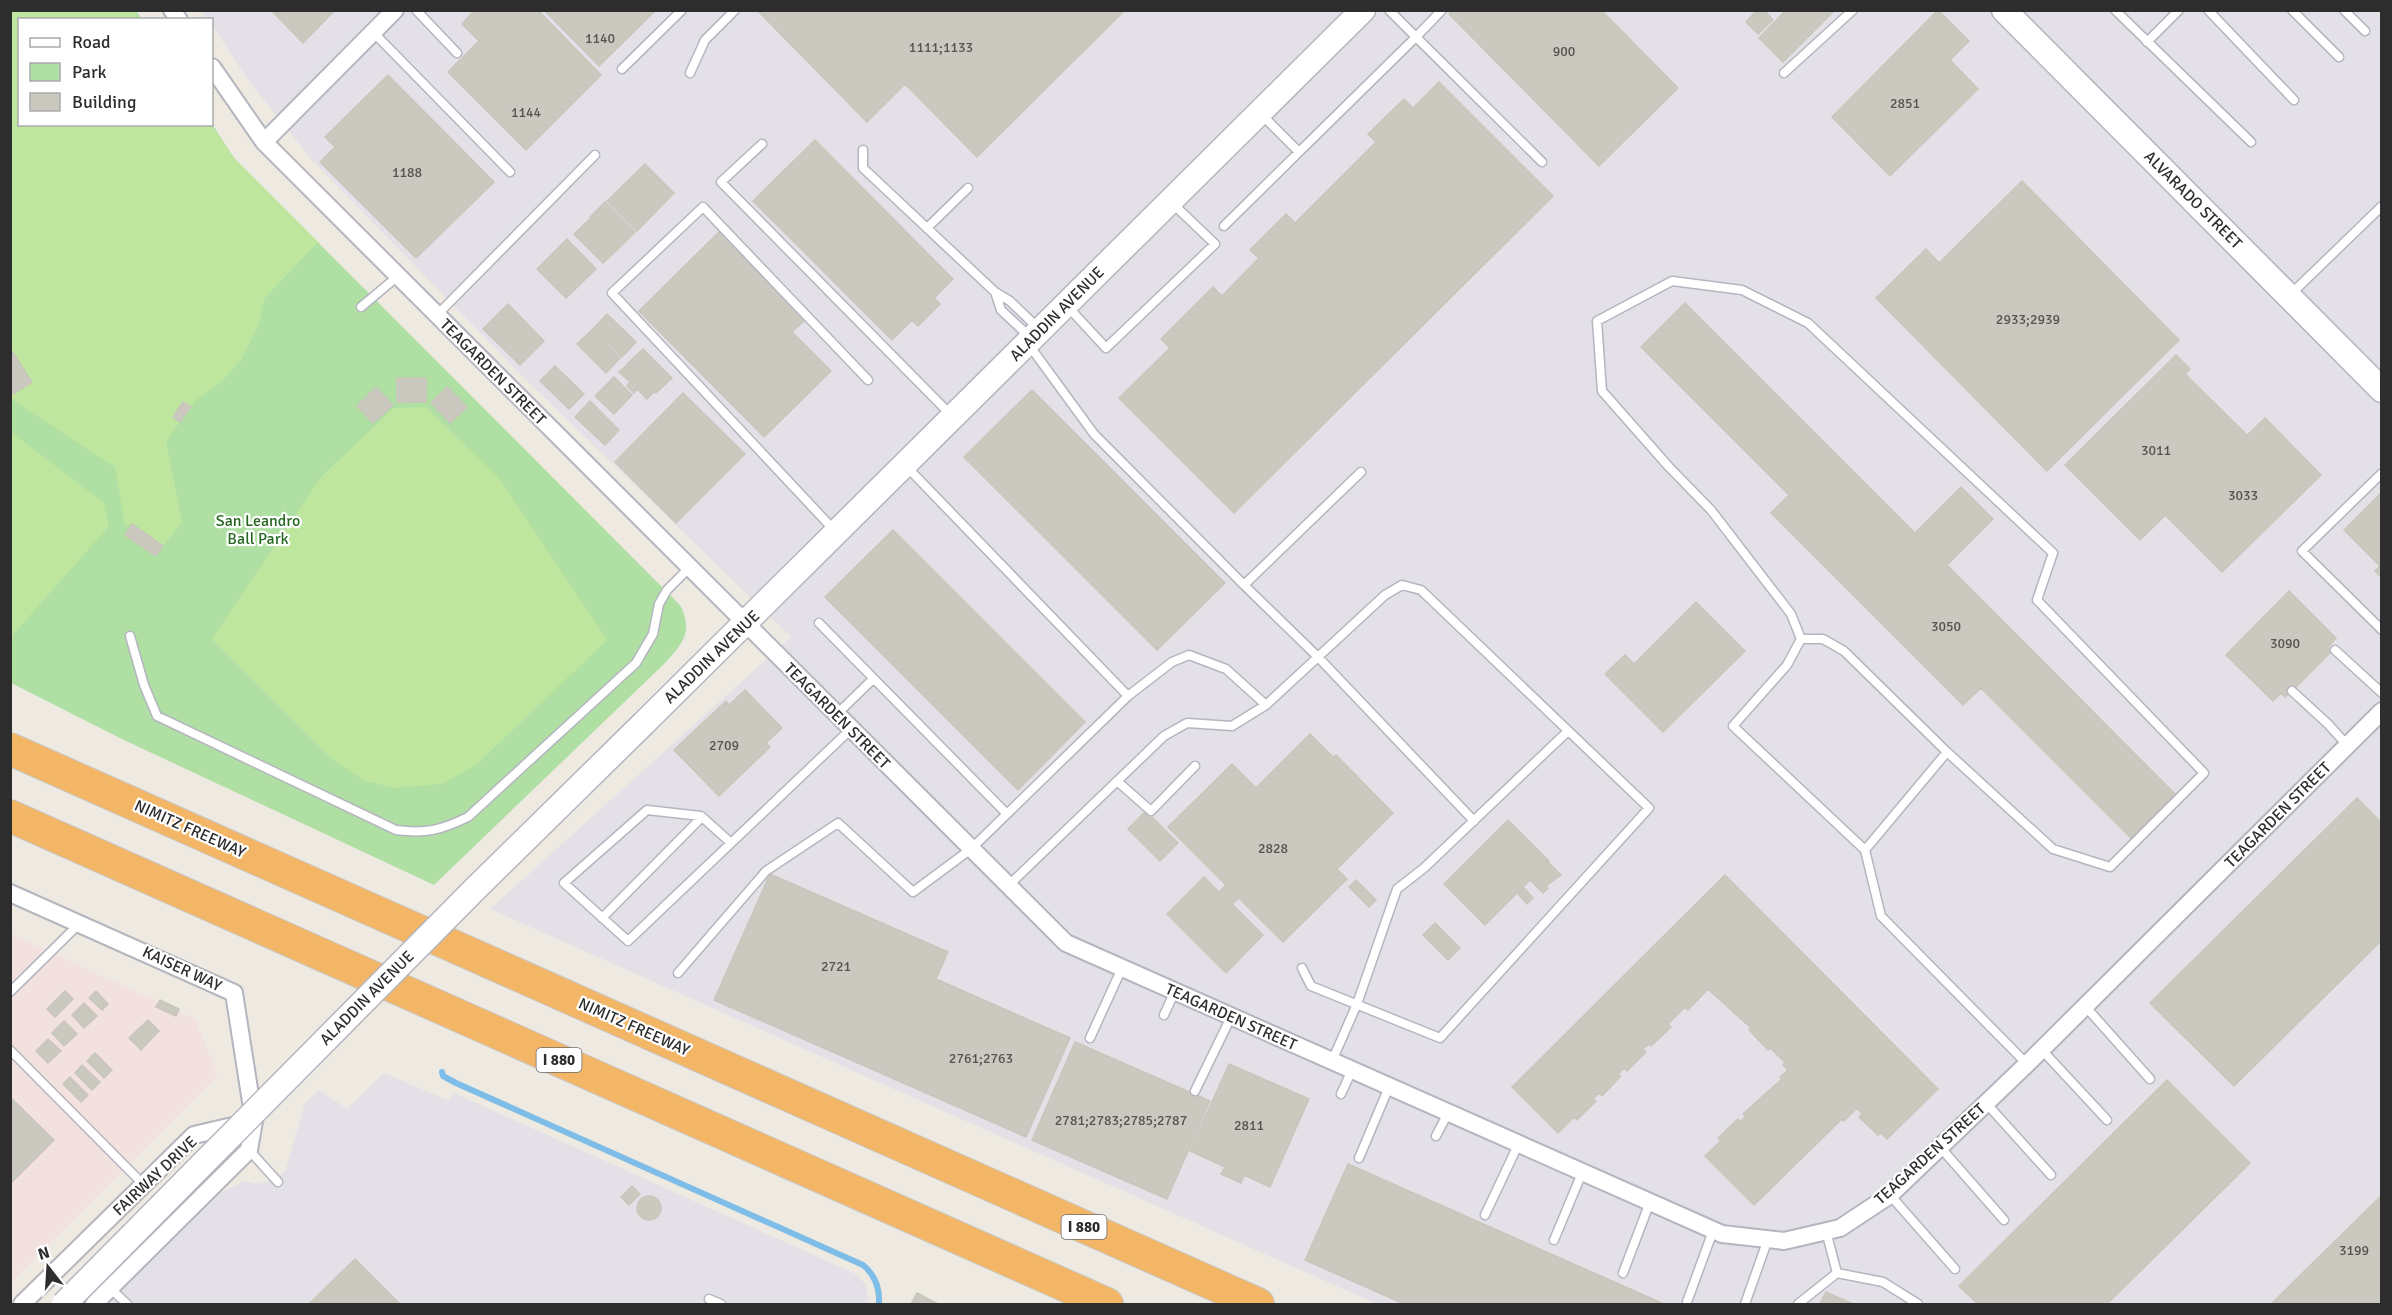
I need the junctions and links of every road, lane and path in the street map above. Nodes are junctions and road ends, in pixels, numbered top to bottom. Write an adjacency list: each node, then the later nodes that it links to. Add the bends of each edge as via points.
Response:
1 (395, 10): 16 (street)
2 (416, 10): 19 (lane)
3 (682, 10): 22 (lane)
4 (735, 10): 23 (lane, via 705,40)
5 (1362, 10): 26 (street, ALADDIN AVENUE)
6 (1389, 10): 17 (lane)
7 (1442, 10): 17 (lane)
8 (1854, 10): 24 (lane)
9 (2004, 10): 42 (street, ALVARADO STREET)
10 (2115, 10): 18 (lane)
11 (2179, 10): 18 (lane)
12 (2292, 10): 20 (lane)
13 (2344, 10): 15 (lane)
14 (2210, 11): 25 (lane)
15 (2365, 31)
16 (374, 33): 27 (street); 34 (lane)
17 (1416, 37): 31 (lane); 33 (lane)
18 (2147, 42): 28 (lane)
19 (457, 53)
20 (2339, 57)
21 (213, 68): 27 (street, TEAGARDEN STREET)
22 (622, 69)
23 (690, 73)
24 (1784, 73)
25 (2294, 100)
26 (1259, 113): 31 (lane); 36 (street, ALADDIN AVENUE)
27 (264, 142): 40 (street, TEAGARDEN STREET)
28 (2251, 142)
29 (762, 144): 49 (lane, via 721,182)
30 (863, 150): 39 (lane, via 863,168)
31 (1299, 152): 38 (lane)
32 (595, 155): 45 (lane)
33 (1542, 162)
34 (510, 172)
35 (968, 188): 39 (lane)
36 (1170, 201): 43 (street, ALADDIN AVENUE); 43 (lane, via 1215,244 1106,348)
37 (2382, 206): 42 (lane)
38 (1224, 226)
39 (927, 228): 41 (lane)
40 (398, 276): 44 (lane); 45 (street, TEAGARDEN STREET)
41 (995, 292): 46 (lane, via 1010,301); 46 (lane, via 1001,310)
42 (2289, 296): 48 (street, ALVARADO STREET)
43 (1065, 305): 46 (street, ALADDIN AVENUE)
44 (361, 307)
45 (437, 315): 54 (street, TEAGARDEN STREET)
46 (1033, 337): 49 (street, ALADDIN AVENUE); 55 (lane, via 1094,434)
47 (868, 380): 53 (lane, via 702,207 612,293)
48 (2382, 390)
49 (954, 417): 50 (street, ALADDIN AVENUE)
50 (905, 465): 53 (street, ALADDIN AVENUE); 66 (lane)
51 (1361, 472): 55 (lane)
52 (2382, 473): 58 (lane, via 2301,551)
53 (837, 533): 57 (street, ALADDIN AVENUE)
54 (688, 568): 57 (street, TEAGARDEN STREET); 59 (lane, via 659,604 653,634 636,663 468,817 445,828 418,833 396,830 157,716)
55 (1244, 585): 62 (lane)
56 (819, 623): 63 (lane)
57 (746, 625): 69 (street, TEAGARDEN STREET); 135 (street, ALADDIN AVENUE, bridge, via 476,888)
58 (2382, 630)
59 (130, 636)
60 (1801, 639): 74 (lane, via 1823,639 1844,651); 74 (lane, via 1791,614 1711,510 1602,390 1597,321 1672,281 1742,290 1808,323 2053,553 2037,600 2204,773 2110,867 2053,849); 83 (lane, via 1787,665 1733,726)
61 (2336, 650): 65 (lane)
62 (1318, 657): 67 (lane); 71 (lane, via 1385,595 1402,585 1421,590); 80 (lane)
63 (873, 678): 69 (lane); 77 (lane)
64 (2292, 691): 72 (lane)
65 (2382, 693)
66 (1128, 696): 67 (lane, via 1172,662 1189,655 1226,669); 77 (lane)
67 (1266, 705): 76 (lane, via 1232,726 1187,723 1164,736)
68 (2382, 711): 72 (street, TEAGARDEN STREET)
69 (836, 715): 70 (street, TEAGARDEN STREET)
70 (851, 729): 81 (lane); 82 (street, TEAGARDEN STREET)
71 (1568, 731): 80 (lane); 93 (lane, via 1650,808 1440,1038)
72 (2347, 745): 94 (street, TEAGARDEN STREET)
73 (10, 749): 140 (highway, NIMITZ FREEWAY / I 880)
74 (1947, 752): 83 (lane)
75 (1195, 766): 76 (lane, via 1151,811)
76 (1117, 781): 84 (lane)
77 (1007, 814): 82 (lane)
78 (10, 816): 139 (highway, I 880)
79 (702, 818): 81 (lane); 86 (lane); 86 (lane, via 647,810 564,883)
80 (1474, 821): 93 (lane, via 1397,890)
81 (731, 843): 86 (lane, via 628,941)
82 (971, 849): 84 (street, TEAGARDEN STREET); 90 (lane, via 913,892 838,823 766,871)
83 (1865, 850): 101 (lane, via 1881,916)
84 (1008, 886): 88 (street, TEAGARDEN STREET, via 1066,943)
85 (10, 892): 87 (street, KAISER WAY)
86 (602, 918)
87 (80, 923): 91 (lane); 110 (street, KAISER WAY, via 234,993)
88 (1122, 968): 92 (street, TEAGARDEN STREET); 97 (lane)
89 (1302, 968): 93 (lane, via 1311,986)
90 (678, 973)
91 (10, 992)
92 (1175, 992): 95 (lane); 96 (street, TEAGARDEN STREET)
93 (1357, 1004): 100 (lane)
94 (2085, 1006): 98 (street, TEAGARDEN STREET); 103 (lane)
95 (1164, 1015)
96 (1231, 1017): 100 (street, TEAGARDEN STREET); 105 (lane)
97 (1090, 1038)
98 (2042, 1049): 101 (street, TEAGARDEN STREET); 109 (lane)
99 (10, 1050): 119 (lane)
100 (1332, 1061): 102 (street, TEAGARDEN STREET)
101 (2027, 1064): 107 (street, TEAGARDEN STREET)
102 (1352, 1071): 104 (street, TEAGARDEN STREET); 106 (lane)
103 (2150, 1079)
104 (1389, 1087): 108 (street, TEAGARDEN STREET); 115 (lane)
105 (1195, 1091)
106 (1341, 1094)
107 (1986, 1103): 113 (street, TEAGARDEN STREET); 117 (lane)
108 (1448, 1113): 111 (lane); 112 (street, TEAGARDEN STREET)
109 (2107, 1120)
110 (254, 1121): 114 (street); 119 (street, FAIRWAY DRIVE, via 194,1135)
111 (1436, 1136)
112 (1518, 1145): 116 (street, TEAGARDEN STREET); 122 (lane)
113 (1940, 1147): 120 (street, TEAGARDEN STREET); 123 (lane)
114 (249, 1150): 118 (lane); 131 (street)
115 (1359, 1158)
116 (1582, 1173): 121 (street, TEAGARDEN STREET); 127 (lane)
117 (2051, 1175)
118 (278, 1182)
119 (144, 1185): 134 (street, FAIRWAY DRIVE)
120 (1890, 1195): 125 (street, TEAGARDEN STREET, via 1840,1228); 128 (lane)
121 (1650, 1202): 124 (street, TEAGARDEN STREET); 129 (lane)
122 (1485, 1215)
123 (2004, 1220)
124 (1713, 1231): 126 (street, TEAGARDEN STREET); 133 (lane)
125 (1826, 1232): 126 (street, TEAGARDEN STREET, via 1784,1241); 130 (lane)
126 (1768, 1239): 141 (lane)
127 (1554, 1240)
128 (1955, 1269)
129 (1623, 1273)
130 (1837, 1273): 142 (lane); 143 (lane, via 1883,1282)
131 (110, 1288): 136 (street); 137 (lane)
132 (709, 1299): 138 (lane)
133 (1687, 1302)
134 (22, 1305)
135 (64, 1305)
136 (93, 1305)
137 (127, 1305)
138 (721, 1305)
139 (1107, 1305)
140 (1257, 1305)
141 (1745, 1305)
142 (1798, 1305)
143 (1918, 1305)

